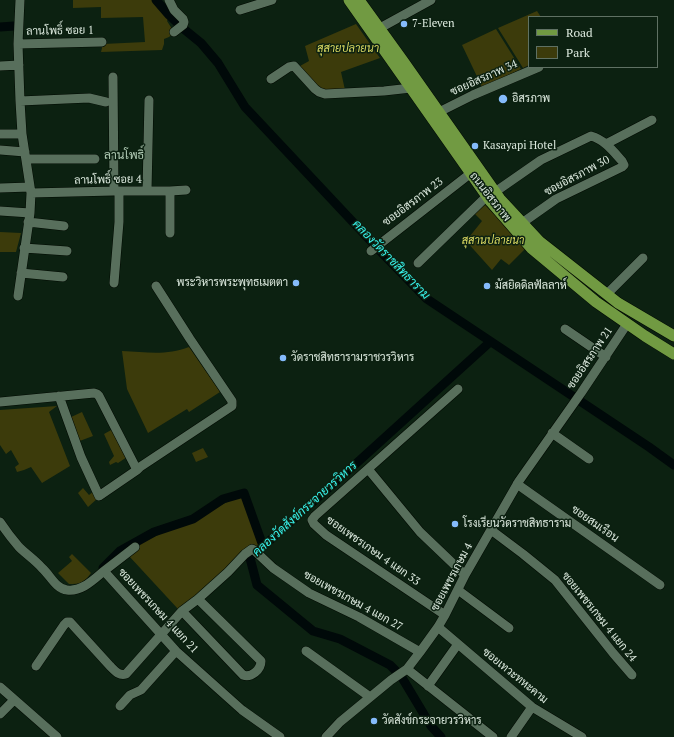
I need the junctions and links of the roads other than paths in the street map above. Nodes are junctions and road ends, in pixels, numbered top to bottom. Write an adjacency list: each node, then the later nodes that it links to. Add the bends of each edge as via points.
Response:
1 (20, 0): 11 (street)
2 (169, 0): 9 (street, via 183,22)
3 (272, 0): 7 (street)
4 (349, 0): 17 (main road, ถนนอิสรภาพ)
5 (359, 0): 8 (main road)
6 (431, 0): 8 (street)
7 (240, 10)
8 (380, 28): 21 (main road)
9 (174, 32)
10 (102, 42): 11 (street, ลานโพธิ์ ซอย 1)
11 (18, 44): 12 (street)
12 (19, 64): 13 (street); 19 (street)
13 (0, 66)
14 (537, 68): 21 (street, ซอยอิสรภาพ 34)
15 (113, 77): 33 (street)
16 (271, 79): 17 (street, via 294,66 315,89 325,94)
17 (412, 88): 29 (main road, ถนนอิสรภาพ)
18 (149, 100): 34 (street)
19 (20, 101): 20 (street, via 89,98); 24 (street)
20 (106, 102)
21 (439, 112): 36 (main road)
22 (652, 120): 25 (street)
23 (0, 134): 24 (street)
24 (22, 134): 27 (street)
25 (606, 144): 36 (street, via 591,136 541,160); 40 (street, ซอยอิสรภาพ 30, via 622,161 622,167 556,199)
26 (0, 150): 27 (street)
27 (25, 155): 28 (street); 31 (street)
28 (95, 159)
29 (471, 173): 36 (main road, ถนนอิสรภาพ); 45 (street, ซอยอิสรภาพ 23)
30 (0, 188): 31 (street, ลานโพธิ์ ซอย 4)
31 (30, 190): 33 (street, ลานโพธิ์ ซอย 4); 38 (street)
32 (186, 190): 35 (street, ลานโพธิ์ ซอย 4)
33 (117, 191): 34 (street, ลานโพธิ์ ซอย 4); 50 (street, via 119,222)
34 (147, 192): 35 (street, ลานโพธิ์ ซอย 4)
35 (170, 192): 42 (street)
36 (491, 194): 40 (main road, via 500,199); 47 (street); 55 (main road, ถนนอิสรภาพ, via 531,248)
37 (0, 211): 38 (street)
38 (30, 213): 39 (street)
39 (28, 222): 41 (street); 43 (street)
40 (522, 223): 52 (main road, via 539,242)
41 (64, 226)
42 (170, 232)
43 (24, 248): 44 (street); 48 (street)
44 (66, 251)
45 (371, 251)
46 (643, 258): 52 (street)
47 (418, 263)
48 (21, 274): 49 (street); 53 (street)
49 (63, 277)
50 (114, 283)
51 (156, 286): 67 (street, via 233,404)
52 (607, 294): 54 (main road)
53 (18, 296)
54 (636, 313): 55 (main road); 57 (main road)
55 (627, 324): 58 (main road, ถนนอิสรภาพ); 59 (street, ซอยอิสรภาพ 21)
56 (565, 329): 59 (street)
57 (674, 336)
58 (674, 354)
59 (606, 357): 63 (street, ซอยอิสรภาพ 21)
60 (458, 389): 66 (street, ซอยเพชรเกษม 4 แยก 33)
61 (59, 396): 62 (street); 67 (street, via 97,394); 67 (street, via 81,457 99,496)
62 (0, 402)
63 (572, 404): 64 (street, ซอยเพชรเกษม 4)
64 (552, 433): 65 (street); 68 (street, ซอยเพชรเกษม 4)
65 (590, 459)
66 (368, 469): 73 (street, via 420,532); 78 (street, ซอยเพชรเกษม 4 แยก 33, via 315,516 313,523 326,535)
67 (136, 470)
68 (517, 484): 70 (street, ซอยเพชรเกษม 4); 74 (street, ซอยสมเรือน)
69 (0, 522): 72 (street, via 20,548 61,588 82,588)
70 (491, 530): 73 (street, ซอยเพชรเกษม 4); 88 (street, ซอยเพชรเกษม 4 แยก 24, via 555,580)
71 (135, 547): 72 (street, ซอยเพชรเกษม 4 แยก 21)
72 (104, 571): 81 (street, ซอยเพชรเกษม 4 แยก 21)
73 (465, 576): 75 (street, ซอยเพชรเกษม 4)
74 (660, 585)
75 (458, 590): 78 (street, ซอยเพชรเกษม 4); 80 (street)
76 (198, 599): 77 (street); 77 (street, via 261,661 260,668 249,676 243,675); 85 (street, ซอยเพชรเกษม 4 แยก 27, via 251,550 309,593 359,617)
77 (182, 611): 81 (street)
78 (445, 615): 79 (street, ซอยเพชรเกษม 4)
79 (438, 627): 82 (street, ซอยเทวะทหะคาม); 85 (street, ซอยเพชรเกษม 4)
80 (509, 628)
81 (161, 634): 83 (street, ซอยเพชรเกษม 4 แยก 21); 86 (street, via 126,674 122,675 110,666 70,622 67,622)
82 (458, 644): 89 (street); 94 (street, ซอยเทวะทหะคาม)
83 (176, 651): 93 (street, via 141,690 130,695); 97 (street, ซอยเพชรเกษม 4 แยก 21, via 242,710)
84 (306, 651): 91 (street)
85 (420, 652): 87 (street, ซอยเพชรเกษม 4)
86 (36, 666)
87 (404, 671): 89 (street); 91 (street, ซอยเพชรเกษม 4)
88 (632, 675)
89 (428, 686): 99 (street)
90 (0, 687): 92 (street)
91 (370, 697): 98 (street, ซอยเพชรเกษม 4)
92 (14, 700): 95 (street); 96 (street)
93 (120, 706)
94 (532, 707): 100 (street); 101 (street, ซอยเทวะทหะคาม)
95 (0, 714)
96 (52, 736)
97 (280, 737)
98 (326, 737)
99 (493, 737)
100 (511, 737)
101 (582, 737)

